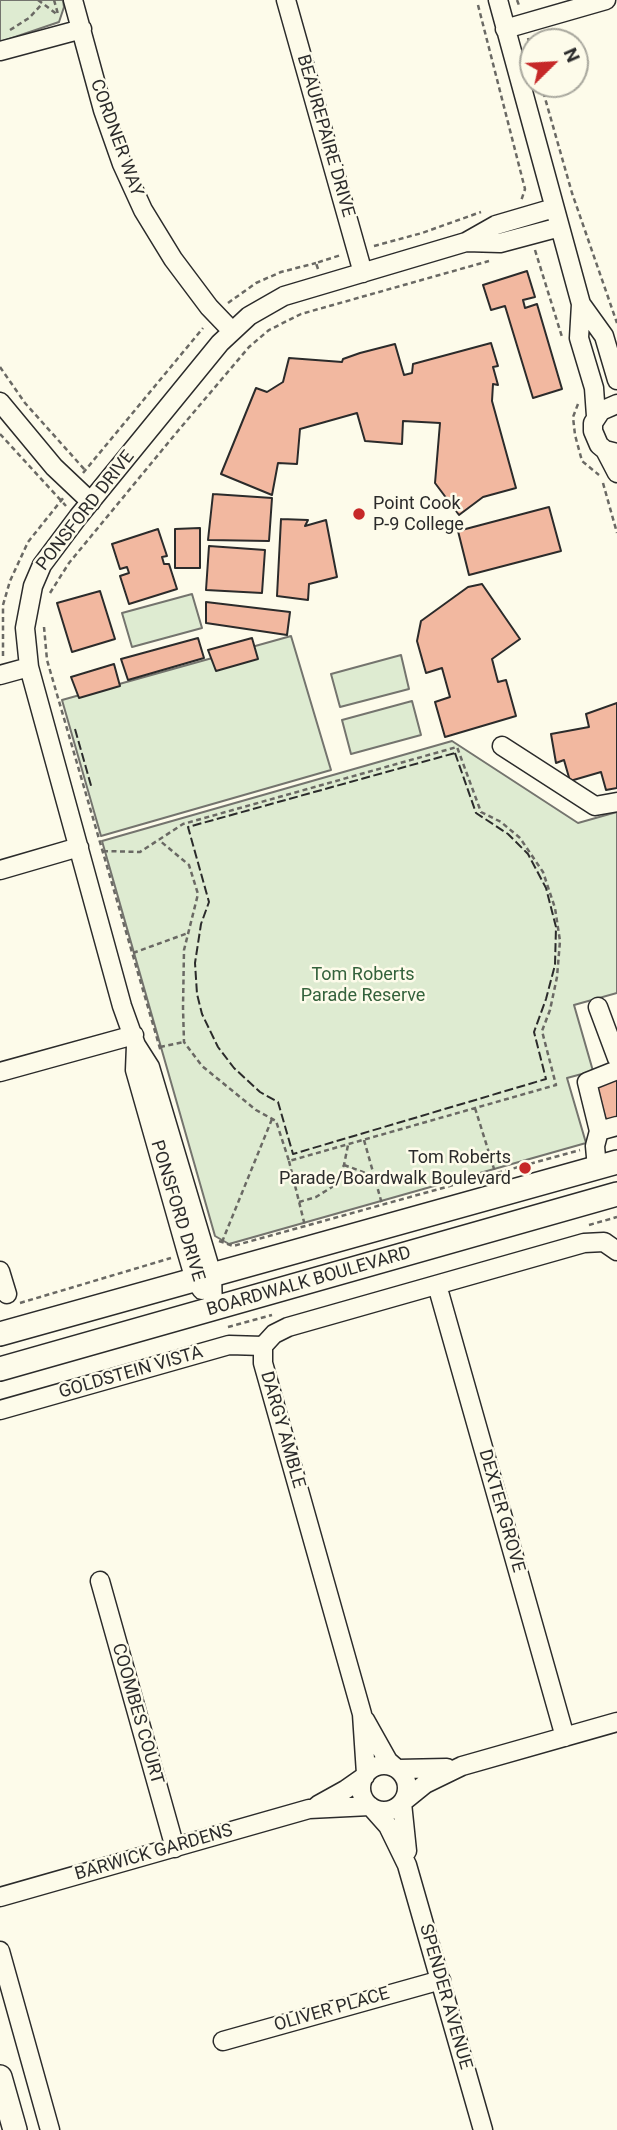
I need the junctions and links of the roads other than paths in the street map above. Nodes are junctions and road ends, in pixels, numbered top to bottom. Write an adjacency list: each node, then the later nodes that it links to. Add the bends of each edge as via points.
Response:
1 (73, 0): 5 (street, CORDNER WAY)
2 (286, 0): 11 (street, BEAUREPAIRE DRIVE)
3 (498, 0): 6 (street)
4 (606, 0): 6 (street)
5 (82, 29): 7 (street); 13 (street, CORDNER WAY, via 103,110 142,211 173,259)
6 (506, 29): 8 (street)
7 (2, 43)
8 (554, 208): 9 (street); 10 (street, PONSFORD DRIVE, via 496,225)
9 (560, 227): 10 (street, PONSFORD DRIVE, via 500,243); 12 (street)
10 (466, 243): 11 (street, PONSFORD DRIVE)
11 (363, 273): 13 (street, PONSFORD DRIVE, via 274,301)
12 (581, 304): 14 (street, via 604,336); 17 (street, via 579,338 594,388)
13 (232, 331): 20 (street, PONSFORD DRIVE)
14 (617, 380)
15 (0, 402): 20 (street, via 37,449)
16 (617, 404): 17 (street)
17 (596, 416): 18 (street, via 593,431 599,446)
18 (611, 452): 19 (street)
19 (617, 473)
20 (91, 502): 21 (street, PONSFORD DRIVE, via 49,555 33,586 25,628)
21 (29, 667): 22 (street); 25 (street, PONSFORD DRIVE)
22 (0, 675)
23 (502, 746): 24 (street, via 595,806)
24 (617, 802)
25 (79, 847): 26 (street); 28 (street, PONSFORD DRIVE, via 122,1006)
26 (0, 870)
27 (598, 1007): 29 (street)
28 (140, 1043): 31 (street); 37 (street, PONSFORD DRIVE)
29 (617, 1058)
30 (617, 1070): 33 (street, via 587,1082)
31 (0, 1072)
32 (617, 1126): 33 (street)
33 (602, 1152): 37 (main road, BOARDWALK BOULEVARD)
34 (617, 1194): 40 (main road, BOARDWALK BOULEVARD)
35 (615, 1245): 38 (street, DARGY AMBLE, via 584,1243)
36 (0, 1271): 39 (street)
37 (203, 1277): 40 (street, PONSFORD DRIVE); 41 (main road, BOARDWALK BOULEVARD)
38 (437, 1285): 42 (street, DARGY AMBLE, via 288,1327); 48 (street, DEXTER GROVE)
39 (10, 1300)
40 (213, 1309): 43 (main road, BOARDWALK BOULEVARD)
41 (0, 1334)
42 (263, 1346): 44 (street, GOLDSTEIN VISTA, via 229,1345); 46 (street, DARGY AMBLE, via 263,1363)
43 (0, 1369)
44 (0, 1410)
45 (100, 1581): 55 (street, COOMBES COURT)
46 (362, 1714): 50 (street, DARGY AMBLE); 51 (street, DARGY AMBLE)
47 (617, 1722): 48 (street)
48 (565, 1737): 49 (street)
49 (461, 1766): 50 (street); 52 (street, via 425,1784)
50 (397, 1769): 51 (street, via 380,1765); 52 (street, via 407,1783)
51 (365, 1775): 53 (street, via 361,1790); 54 (street, BARWICK GARDENS)
52 (403, 1802): 53 (street, via 388,1811); 56 (street, SPENDER AVENUE)
53 (371, 1807): 54 (street, BARWICK GARDENS); 56 (street, SPENDER AVENUE, via 388,1826)
54 (309, 1809): 55 (street, BARWICK GARDENS)
55 (175, 1847): 57 (street, BARWICK GARDENS)
56 (407, 1865): 59 (street, SPENDER AVENUE)
57 (0, 1897)
58 (0, 1951): 63 (street)
59 (441, 1980): 60 (street, OLIVER PLACE); 64 (street, SPENDER AVENUE)
60 (223, 2041)
61 (0, 2077): 62 (main road)
62 (15, 2130)
63 (50, 2130)
64 (483, 2130)

